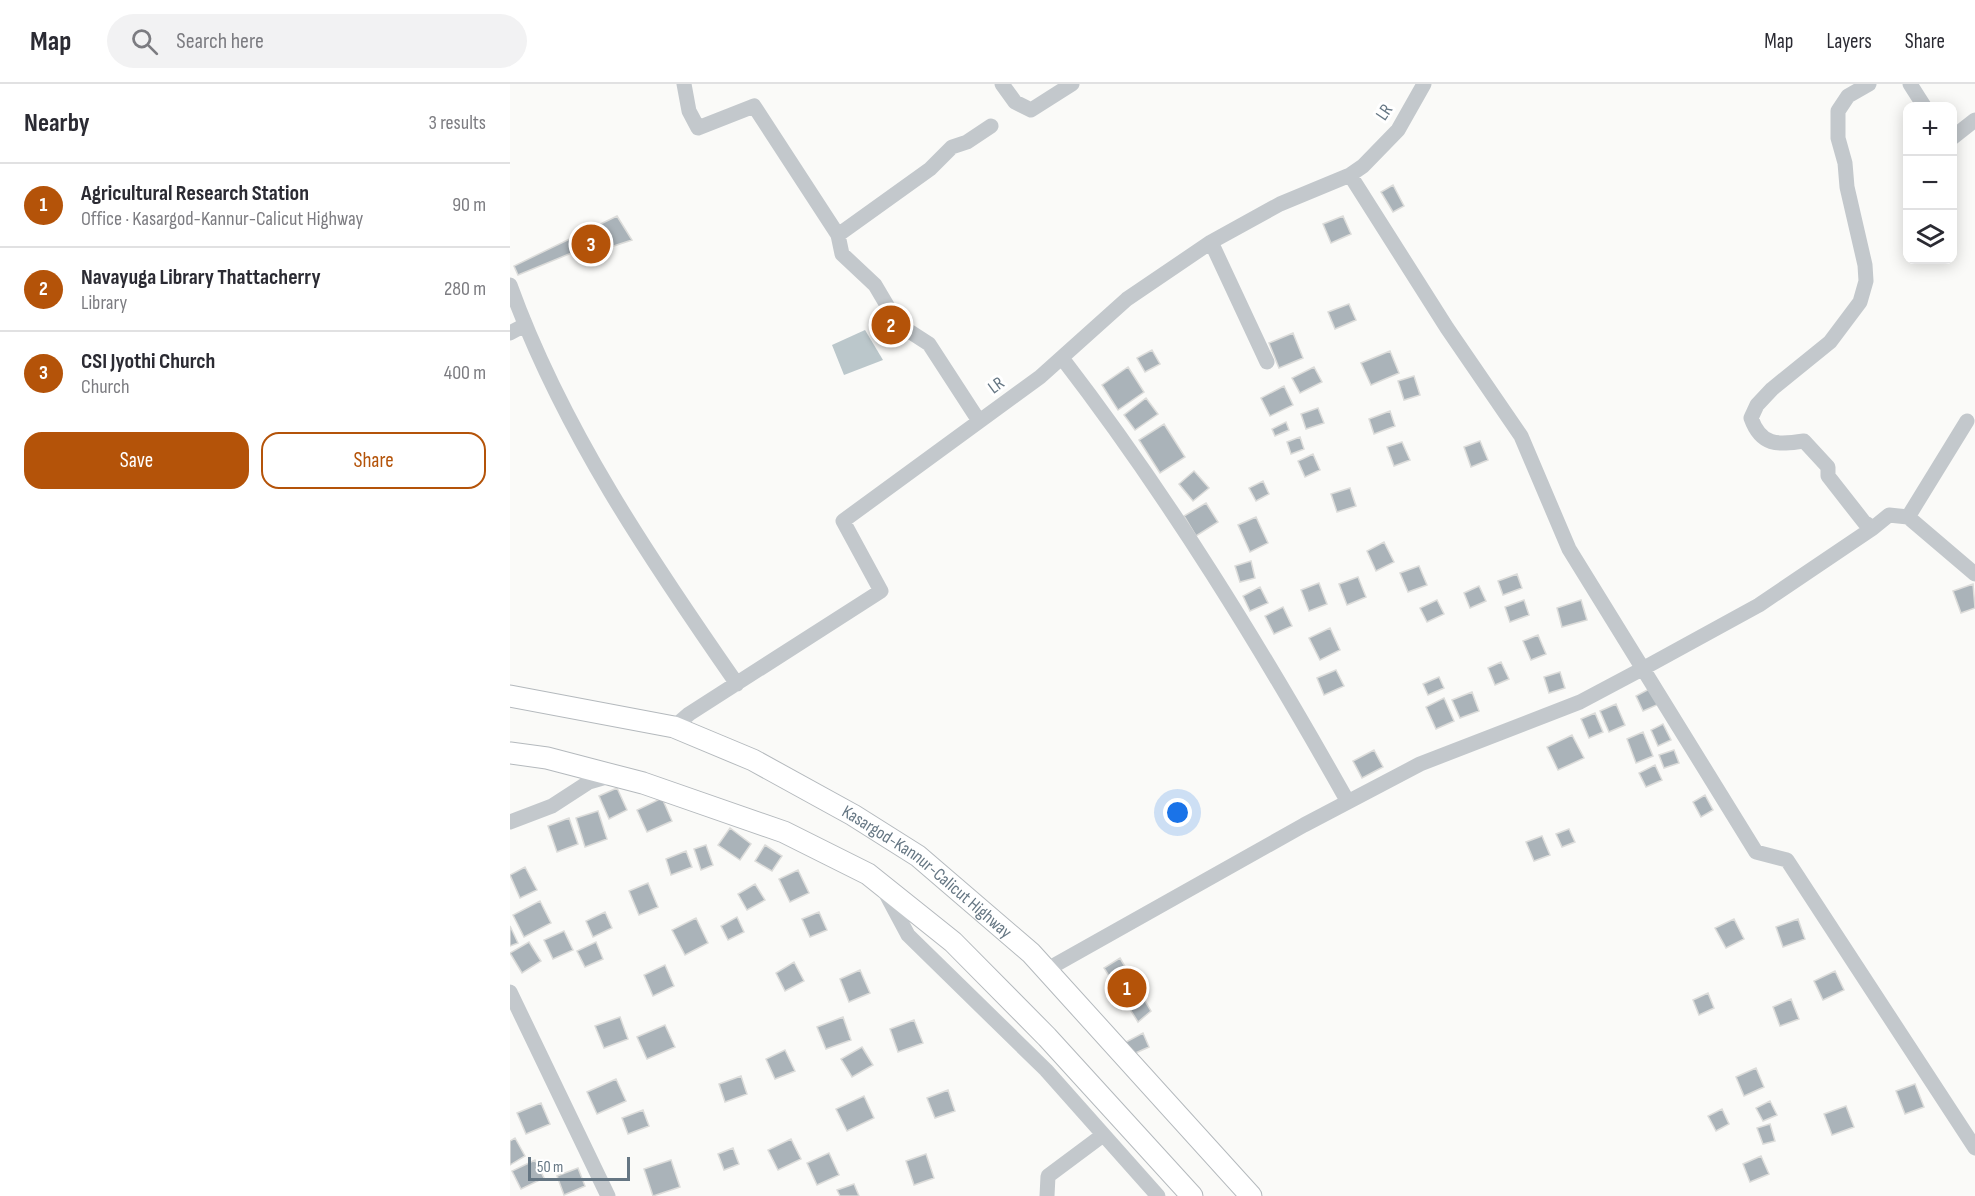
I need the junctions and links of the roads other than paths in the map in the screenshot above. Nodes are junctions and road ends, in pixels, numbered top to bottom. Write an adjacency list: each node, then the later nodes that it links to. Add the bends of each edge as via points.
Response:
1 (684, 84): 12 (street, via 689,111 698,128 754,106)
2 (1002, 84): 3 (street, via 1015,102 1031,110)
3 (1072, 84)
4 (1424, 84): 11 (street, LR, via 1398,130)
5 (1869, 84): 22 (street, via 1848,96 1838,111 1838,138 1865,265 1866,281 1860,302 1830,342 1772,389 1756,405 1751,418 1756,433 1769,442 1804,441 1828,467 1828,477)
6 (1910, 84): 7 (street)
7 (1921, 102)
8 (1975, 120): 10 (street)
9 (991, 126): 12 (street, via 952,147 930,169)
10 (1957, 135)
11 (1350, 175): 13 (street, LR, via 1280,204); 24 (street, via 1521,436 1569,549)
12 (838, 235): 19 (street, via 842,254 875,285 898,324 929,344)
13 (1211, 242): 17 (street, LR, via 1128,298); 18 (street)
14 (510, 285): 15 (street)
15 (525, 325): 16 (street); 25 (street, via 598,472 686,612)
16 (510, 333)
17 (1062, 358): 19 (street, LR); 30 (street, via 1113,424 1183,530 1308,730)
18 (1267, 362)
19 (979, 421): 25 (street, LR, via 843,521 881,591)
20 (1967, 421): 21 (street)
21 (1908, 517): 22 (street, via 1889,515); 23 (street)
22 (1873, 528): 24 (street, via 1759,605)
23 (1975, 574)
24 (1643, 669): 30 (street, via 1580,702 1420,764); 36 (street, via 1756,852 1787,860)
25 (737, 684): 27 (street, LR)
26 (510, 696): 27 (highway, Kasargod-Kannur-Calicut Highway)
27 (675, 727): 33 (highway, Kasargod-Kannur-Calicut Highway, via 753,760 918,856 979,906)
28 (510, 753): 29 (highway, Kasargod-Kannur-Calicut Highway)
29 (613, 775): 31 (street, via 589,782 552,806); 32 (highway, Kasargod-Kannur-Calicut Highway, via 784,832)
30 (1348, 802): 33 (street)
31 (510, 822)
32 (880, 883): 35 (street, via 908,935 1046,1070); 40 (highway, Kasargod-Kannur-Calicut Highway, via 953,942 1047,1037)
33 (1046, 970): 41 (highway, Kasargod-Kannur-Calicut Highway)
34 (510, 992): 37 (street)
35 (1103, 1135): 38 (street, via 1048,1176); 39 (street)
36 (1975, 1148)
37 (608, 1196)
38 (1047, 1196)
39 (1158, 1196)
40 (1192, 1196)
41 (1251, 1196)

